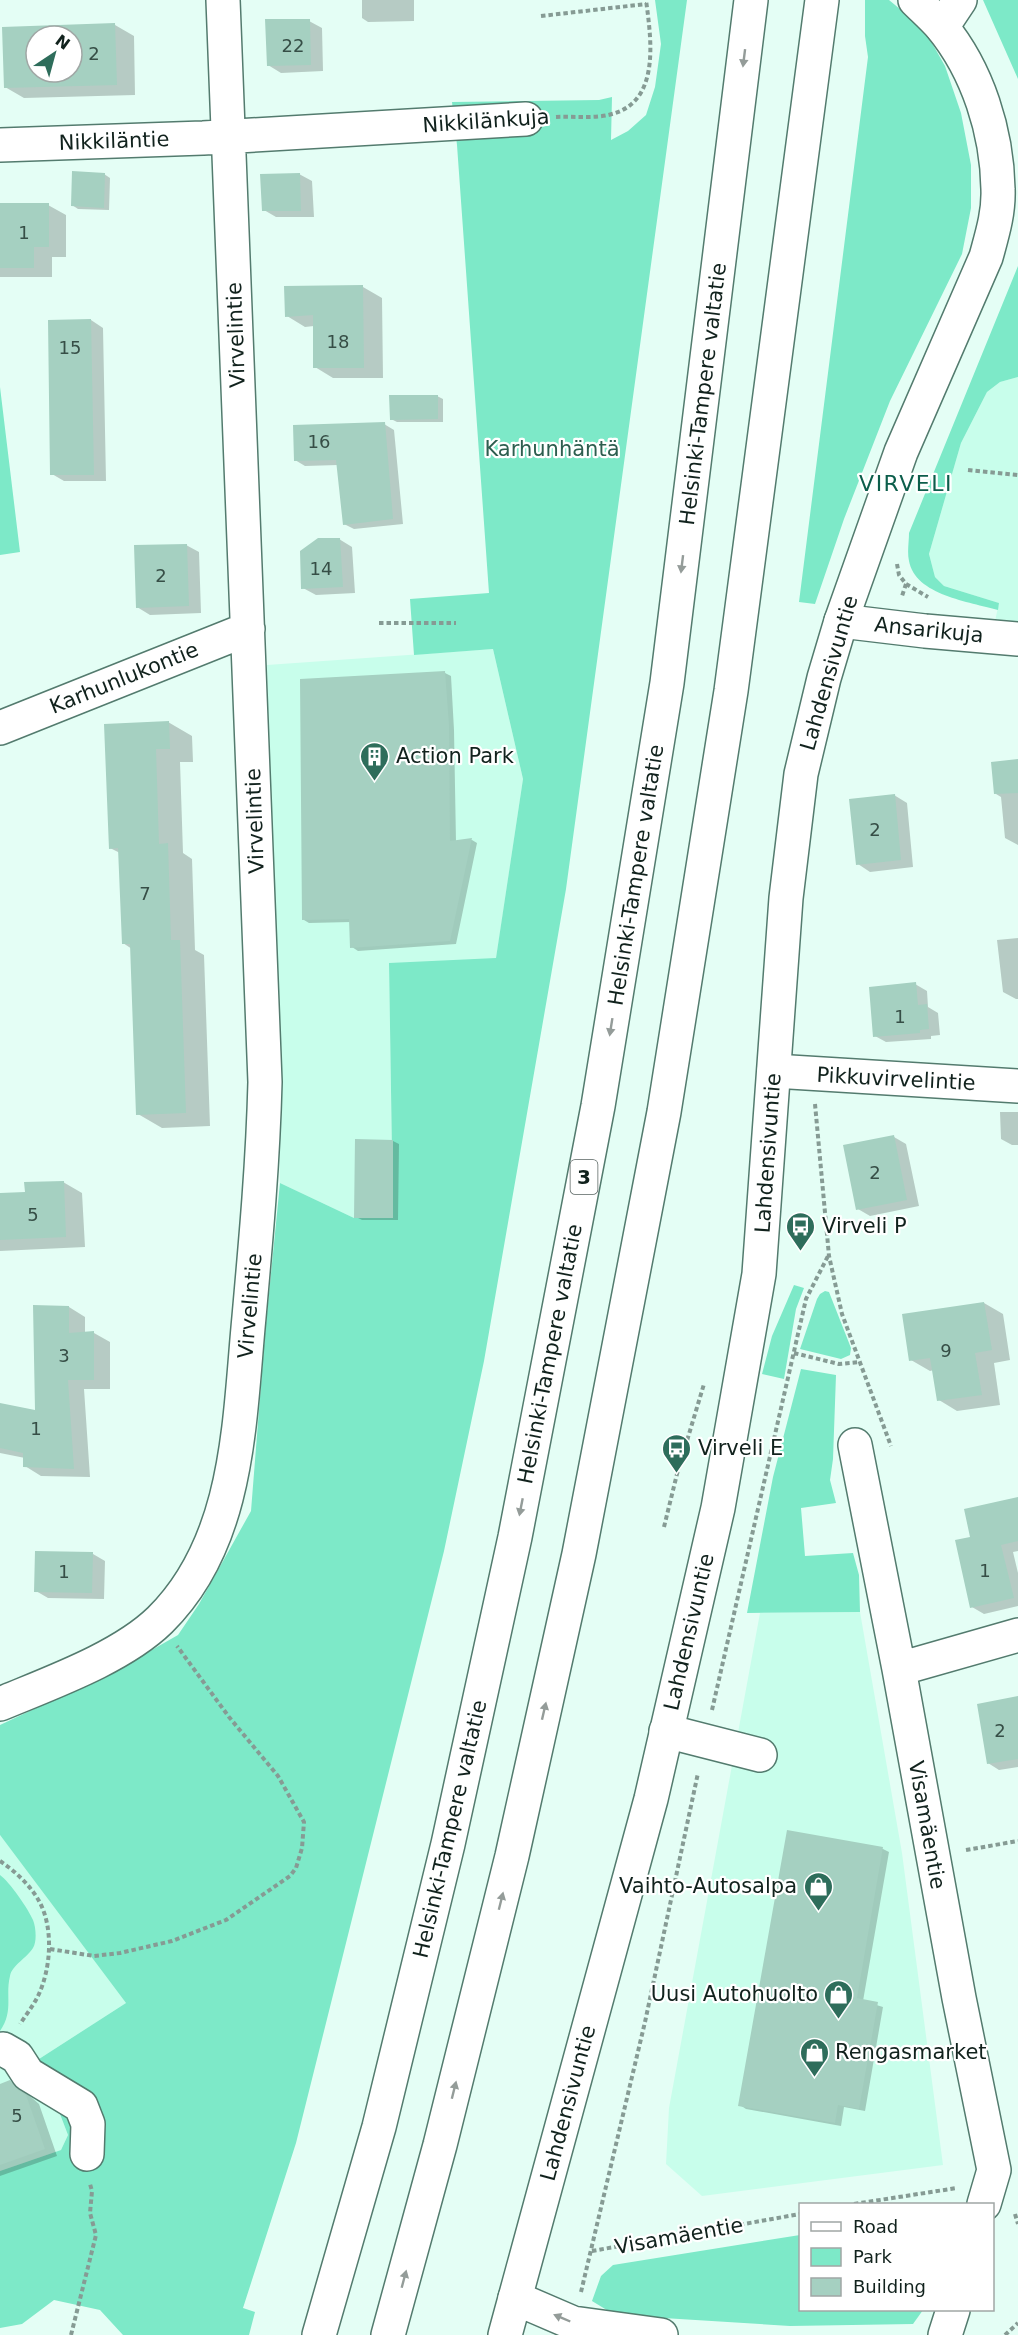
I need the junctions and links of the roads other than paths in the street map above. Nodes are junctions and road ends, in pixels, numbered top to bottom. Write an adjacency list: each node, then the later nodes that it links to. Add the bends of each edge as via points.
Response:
1 (223, 0): 7 (main road, Virvelintie)
2 (751, 0): 26 (main road, Helsinki-Tampere valtatie / 3, one-way to 26, via 667,683 598,1106 515,1537 448,1844 379,2127)
3 (915, 0): 4 (main road, Lahdensivuntie)
4 (953, 10): 9 (main road, Lahdensivuntie, via 995,146 995,224 986,257 901,452)
5 (820, 13): 27 (main road, one-way to 5, via 512,1856 579,1554 664,1112 731,691)
6 (525, 118): 7 (main road, Nikkilänkuja)
7 (228, 135): 8 (main road, Nikkiläntie); 10 (main road, Virvelintie)
8 (0, 145)
9 (841, 621): 11 (main road, Ansarikuja); 13 (main road, Lahdensivuntie, via 801,774 786,898)
10 (248, 629): 12 (main road, Karhunlukontie); 18 (main road, Virvelintie, via 265,1082 263,1152 241,1415 228,1497 213,1540 193,1579 159,1621 113,1653)
11 (1018, 639)
12 (0, 728)
13 (774, 1071): 14 (main road, Pikkuvirvelintie); 19 (main road, Lahdensivuntie, via 759,1274 718,1508)
14 (1018, 1086)
15 (855, 1444): 17 (main road, Visamäentie)
16 (1018, 1635): 17 (main road)
17 (899, 1669): 23 (main road, Visamäentie, via 994,2170)
18 (0, 1704)
19 (666, 1731): 20 (main road); 24 (main road, Lahdensivuntie)
20 (760, 1755)
21 (2, 2050): 22 (main road, via 17,2057 28,2074 81,2106 88,2124)
22 (87, 2154)
23 (985, 2203)
24 (515, 2298): 28 (main road, Lahdensivuntie); 29 (main road, one-way to 24, via 573,2323)
25 (953, 2311): 30 (main road)
26 (319, 2335)
27 (388, 2335)
28 (505, 2335)
29 (660, 2335)
30 (945, 2335)

